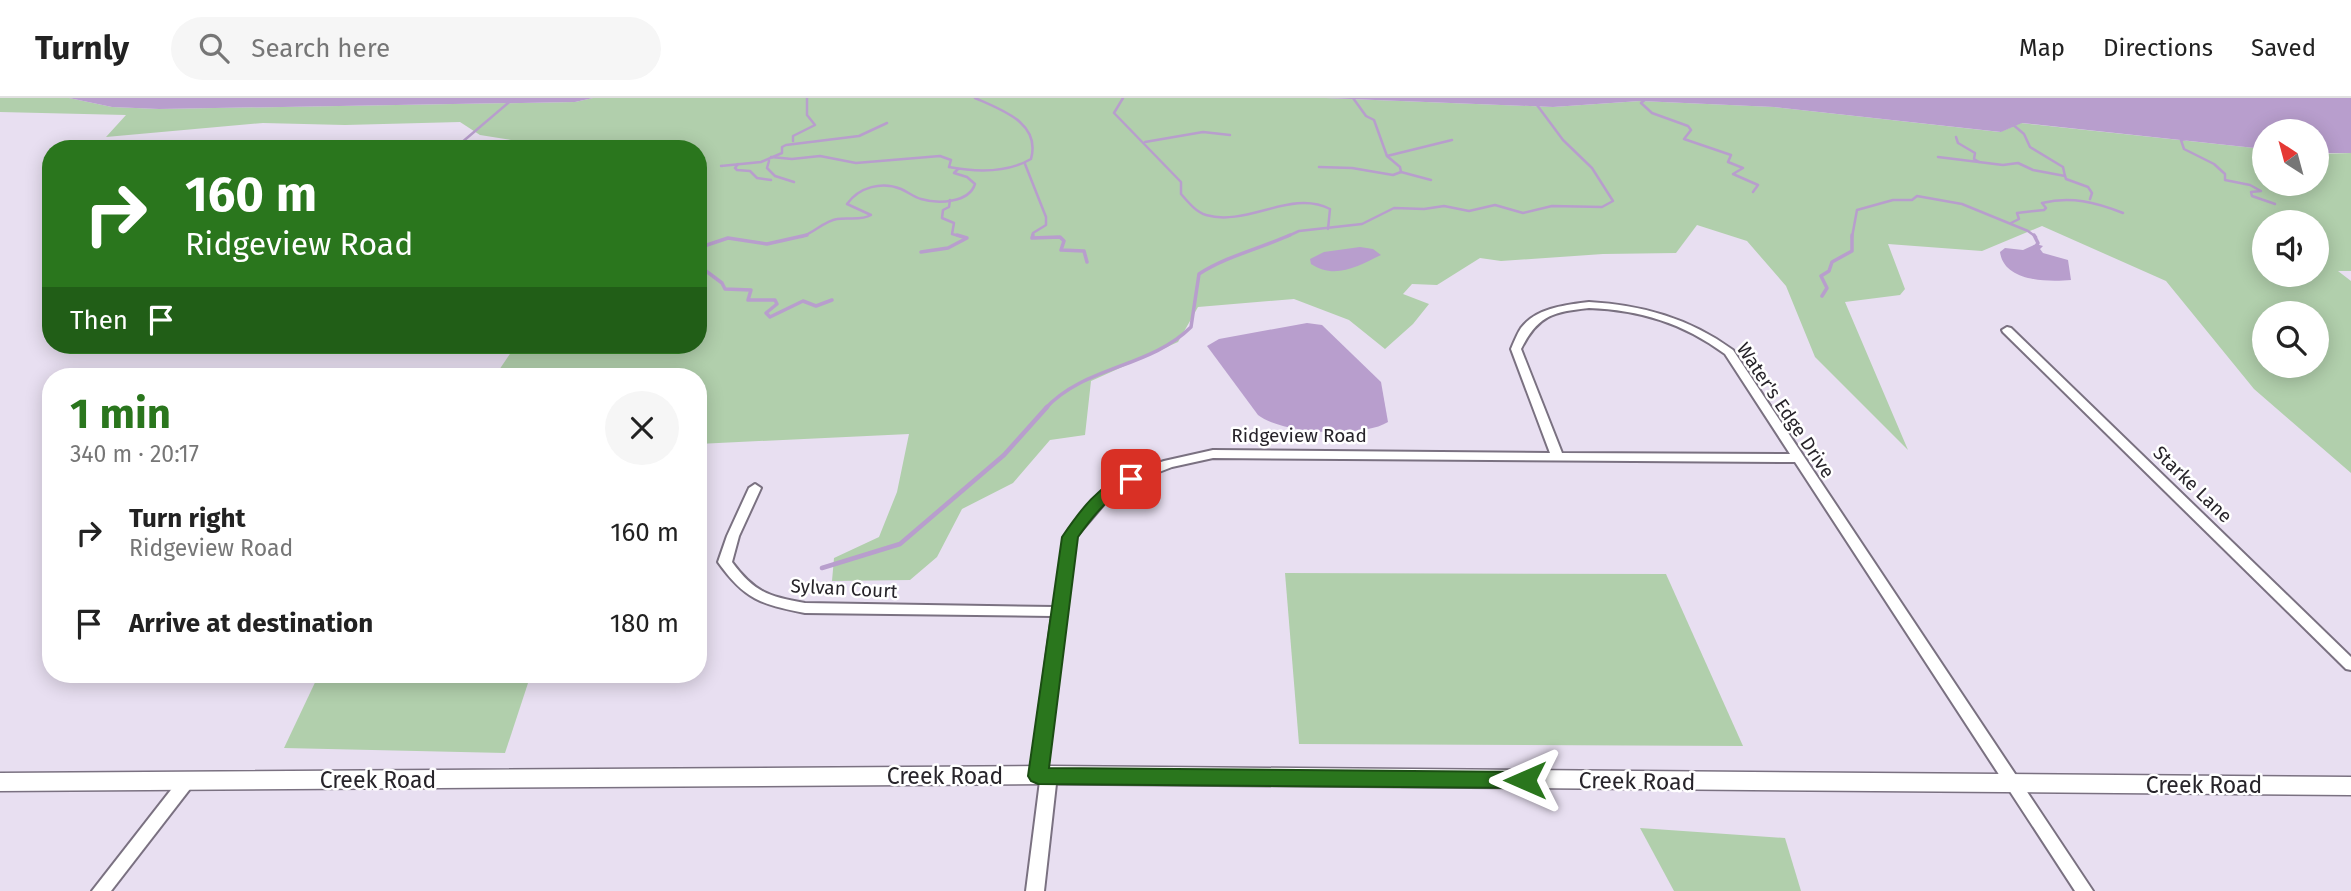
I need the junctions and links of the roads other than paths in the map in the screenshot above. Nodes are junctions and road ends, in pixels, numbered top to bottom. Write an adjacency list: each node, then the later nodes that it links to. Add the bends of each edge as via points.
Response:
1 (2007, 330): 6 (street, Starke Lane)
2 (1557, 456): 3 (street, Ridgeview Road); 3 (street, Water's Edge Drive, via 1516,349 1519,337 1524,328 1549,311 1595,306 1654,313 1710,337 1736,361); 5 (street, Ridgeview Road, via 1213,454 1148,470 1115,487 1070,537)
3 (1797, 458): 10 (street, Water's Edge Drive)
4 (755, 488): 5 (street, Sylvan Court, via 725,562 743,588 764,601 805,608)
5 (1060, 612): 7 (street, Ridgeview Road)
6 (2351, 665)
7 (1043, 776): 8 (main road, Creek Road); 10 (main road, Creek Road); 13 (street, Ridgeview Road)
8 (187, 781): 9 (main road, Creek Road); 12 (street)
9 (0, 782)
10 (2014, 785): 11 (main road, Creek Road); 14 (street, Water's Edge Drive)
11 (2351, 786)
12 (101, 891)
13 (1035, 891)
14 (2084, 891)

